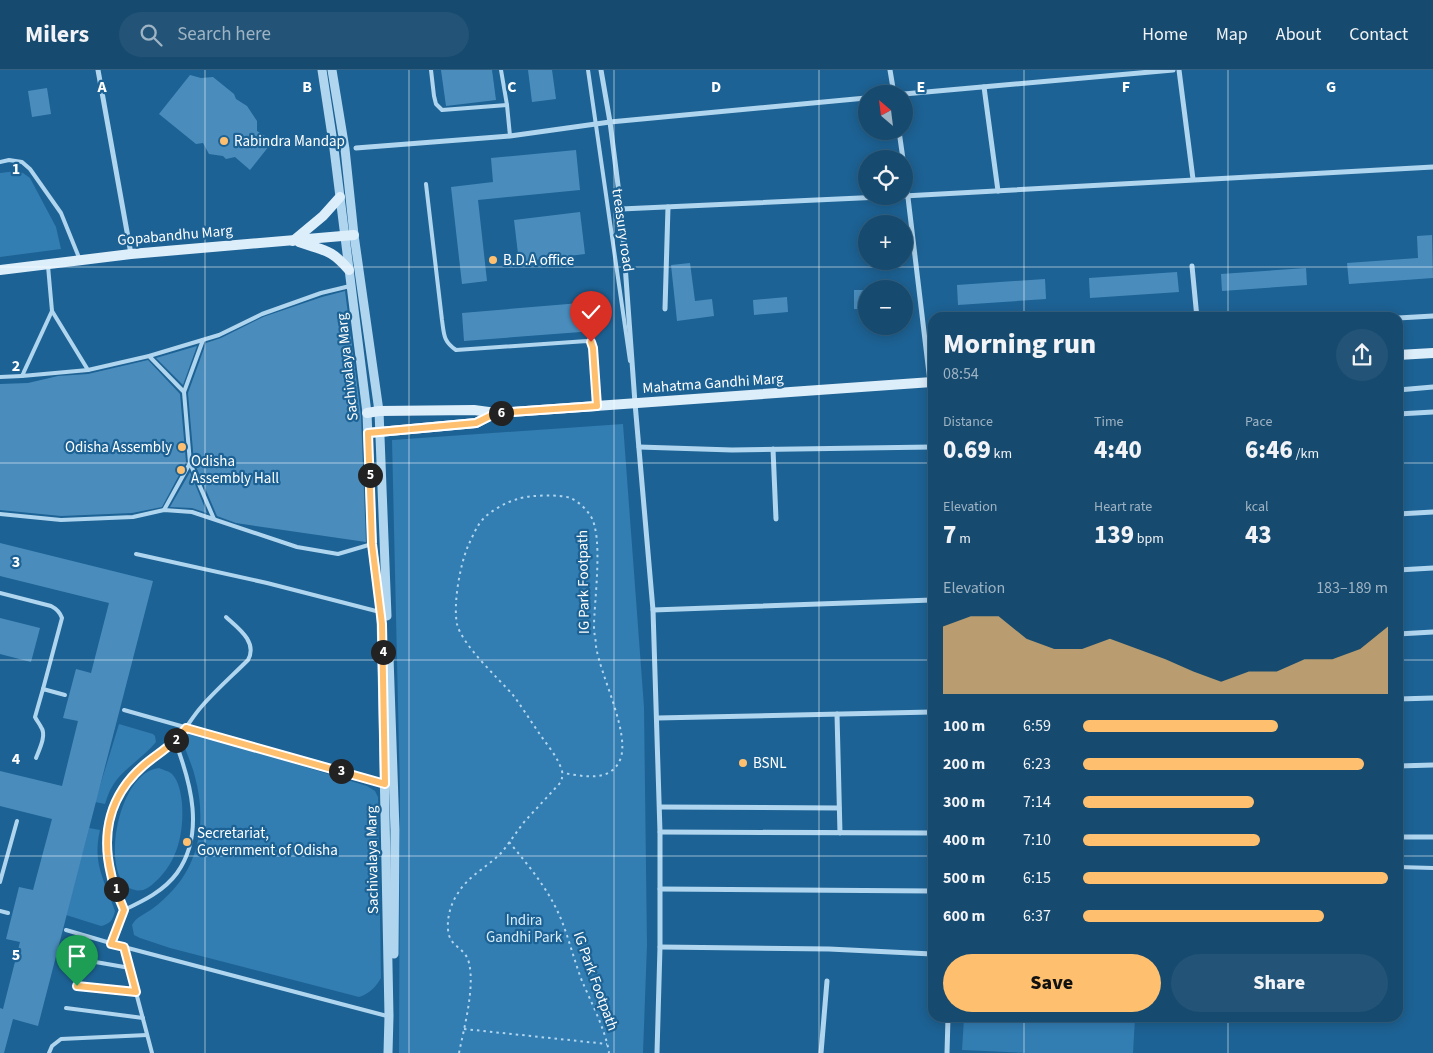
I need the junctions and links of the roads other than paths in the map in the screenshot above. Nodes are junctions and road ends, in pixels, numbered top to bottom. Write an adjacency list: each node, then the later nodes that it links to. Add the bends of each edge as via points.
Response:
1 (98, 70): 35 (street)
2 (322, 70): 28 (street, Sachivalaya Marg)
3 (332, 70): 33 (street, Sachivalaya Marg, via 345,149)
4 (431, 70): 17 (lane, via 436,104 442,110)
5 (502, 70): 17 (lane)
6 (588, 70): 19 (lane, treasury road)
7 (601, 70): 18 (street)
8 (890, 70): 13 (street)
9 (1082, 70): 12 (street)
10 (1173, 70): 12 (street)
11 (1179, 70): 24 (street)
12 (1082, 78): 14 (street)
13 (892, 85)
14 (984, 87): 15 (street); 26 (street)
15 (913, 93)
16 (858, 99): 18 (street)
17 (507, 105): 20 (lane)
18 (610, 122): 19 (street); 32 (street)
19 (596, 124): 20 (street); 60 (lane, treasury road)
20 (510, 136): 21 (street)
21 (356, 148)
22 (0, 162): 36 (lane, via 22,162 30,169 61,213)
23 (1433, 167): 24 (street)
24 (1193, 179): 26 (street)
25 (426, 184): 61 (lane, via 442,320 448,345 456,350 591,342)
26 (998, 191): 27 (street)
27 (913, 196)
28 (340, 197): 33 (street, Sachivalaya Marg); 34 (main road)
29 (858, 198): 31 (street)
30 (906, 205): 48 (street)
31 (668, 207): 32 (street); 42 (street)
32 (621, 209): 60 (street)
33 (349, 236): 34 (main road, Gopabandhu Marg); 40 (street, Sachivalaya Marg); 62 (street, Sachivalaya Marg)
34 (294, 240): 35 (main road, Gopabandhu Marg); 40 (main road, via 330,252)
35 (131, 254): 36 (main road, Gopabandhu Marg)
36 (80, 260): 37 (main road, Gopabandhu Marg)
37 (48, 264): 39 (main road, Gopabandhu Marg); 43 (lane)
38 (1192, 266): 44 (street)
39 (0, 270)
40 (349, 270): 41 (street, Sachivalaya Marg)
41 (352, 286): 47 (lane, via 320,293 262,314); 64 (street, Sachivalaya Marg)
42 (665, 310)
43 (52, 311): 53 (lane); 54 (lane)
44 (1196, 312)
45 (1433, 316): 46 (street)
46 (1403, 318)
47 (204, 340): 51 (lane); 59 (lane)
48 (926, 346): 52 (street)
49 (1433, 353): 50 (main road)
50 (1403, 355)
51 (149, 356): 53 (lane); 59 (lane)
52 (928, 360)
53 (88, 370): 54 (lane)
54 (22, 376): 55 (lane)
55 (0, 377)
56 (928, 382): 60 (main road, Mahatma Gandhi Marg)
57 (1433, 387): 58 (street)
58 (1403, 390)
59 (184, 392): 72 (lane)
60 (635, 398): 61 (main road, Mahatma Gandhi Marg); 69 (street)
61 (597, 406): 65 (main road, Mahatma Gandhi Marg)
62 (379, 411): 64 (main road, Mahatma Gandhi Marg); 65 (main road, Mahatma Gandhi Marg, via 474,410); 67 (street, Sachivalaya Marg)
63 (1433, 412): 66 (street)
64 (367, 413): 68 (street, Sachivalaya Marg)
65 (496, 413): 67 (main road, Mahatma Gandhi Marg, via 476,423)
66 (1403, 414)
67 (380, 432): 68 (main road, Mahatma Gandhi Marg); 138 (street, Sachivalaya Marg, via 395,830)
68 (368, 433): 79 (street, Sachivalaya Marg)
69 (639, 447): 71 (street); 85 (street)
70 (928, 447): 71 (street)
71 (773, 450): 78 (street)
72 (190, 463): 73 (lane); 77 (lane)
73 (164, 510): 75 (lane, via 133,517 61,520); 77 (lane, via 192,512)
74 (1433, 512): 76 (street)
75 (0, 514)
76 (1403, 514)
77 (214, 519): 79 (lane, via 297,547 338,554)
78 (776, 519)
79 (372, 544): 86 (street, Sachivalaya Marg)
80 (136, 554): 86 (lane)
81 (1433, 568): 82 (street)
82 (1403, 570)
83 (0, 593): 90 (lane, via 51,606 60,613 62,618)
84 (928, 600): 85 (street)
85 (653, 610): 97 (street)
86 (381, 613): 103 (street, Sachivalaya Marg)
87 (226, 617): 98 (lane, via 247,639 251,654)
88 (1433, 632): 89 (street)
89 (1403, 634)
90 (43, 689): 91 (lane); 100 (lane, via 35,716 44,733)
91 (65, 695)
92 (1433, 698): 93 (street)
93 (1403, 699)
94 (124, 710): 98 (lane)
95 (928, 712): 96 (street)
96 (837, 714): 97 (street); 105 (street)
97 (657, 718): 104 (street)
98 (186, 728): 99 (lane); 103 (lane)
99 (175, 741): 117 (lane, via 130,779 120,792 107,828 111,876); 117 (lane, via 190,788 191,841 176,874 152,896)
100 (36, 758)
101 (1433, 765): 102 (street)
102 (1403, 766)
103 (385, 784): 131 (street, Sachivalaya Marg)
104 (660, 807): 105 (street); 107 (street)
105 (839, 808): 108 (street)
106 (17, 822): 114 (lane)
107 (660, 832): 108 (street); 115 (street)
108 (840, 833): 109 (street)
109 (928, 833)
110 (1403, 837): 111 (street)
111 (1433, 837)
112 (1403, 867): 113 (lane)
113 (1433, 868)
114 (0, 882)
115 (660, 889): 116 (street); 123 (street)
116 (928, 891)
117 (124, 910): 121 (lane)
118 (0, 911): 119 (lane)
119 (8, 913)
120 (66, 930): 121 (lane)
121 (111, 944): 122 (lane)
122 (124, 947): 126 (lane); 131 (lane)
123 (660, 947): 124 (street); 139 (street)
124 (928, 954)
125 (84, 960): 126 (lane)
126 (130, 968): 129 (lane)
127 (827, 981): 140 (street)
128 (77, 986): 129 (lane)
129 (136, 992): 132 (lane)
130 (66, 1008): 132 (lane)
131 (389, 1016): 137 (street, Sachivalaya Marg)
132 (143, 1018): 134 (lane)
133 (948, 1022): 141 (street)
134 (147, 1035): 135 (lane, via 61,1039); 136 (lane)
135 (49, 1053)
136 (152, 1053)
137 (388, 1053)
138 (393, 1053)
139 (657, 1053)
140 (821, 1053)
141 (947, 1053)

